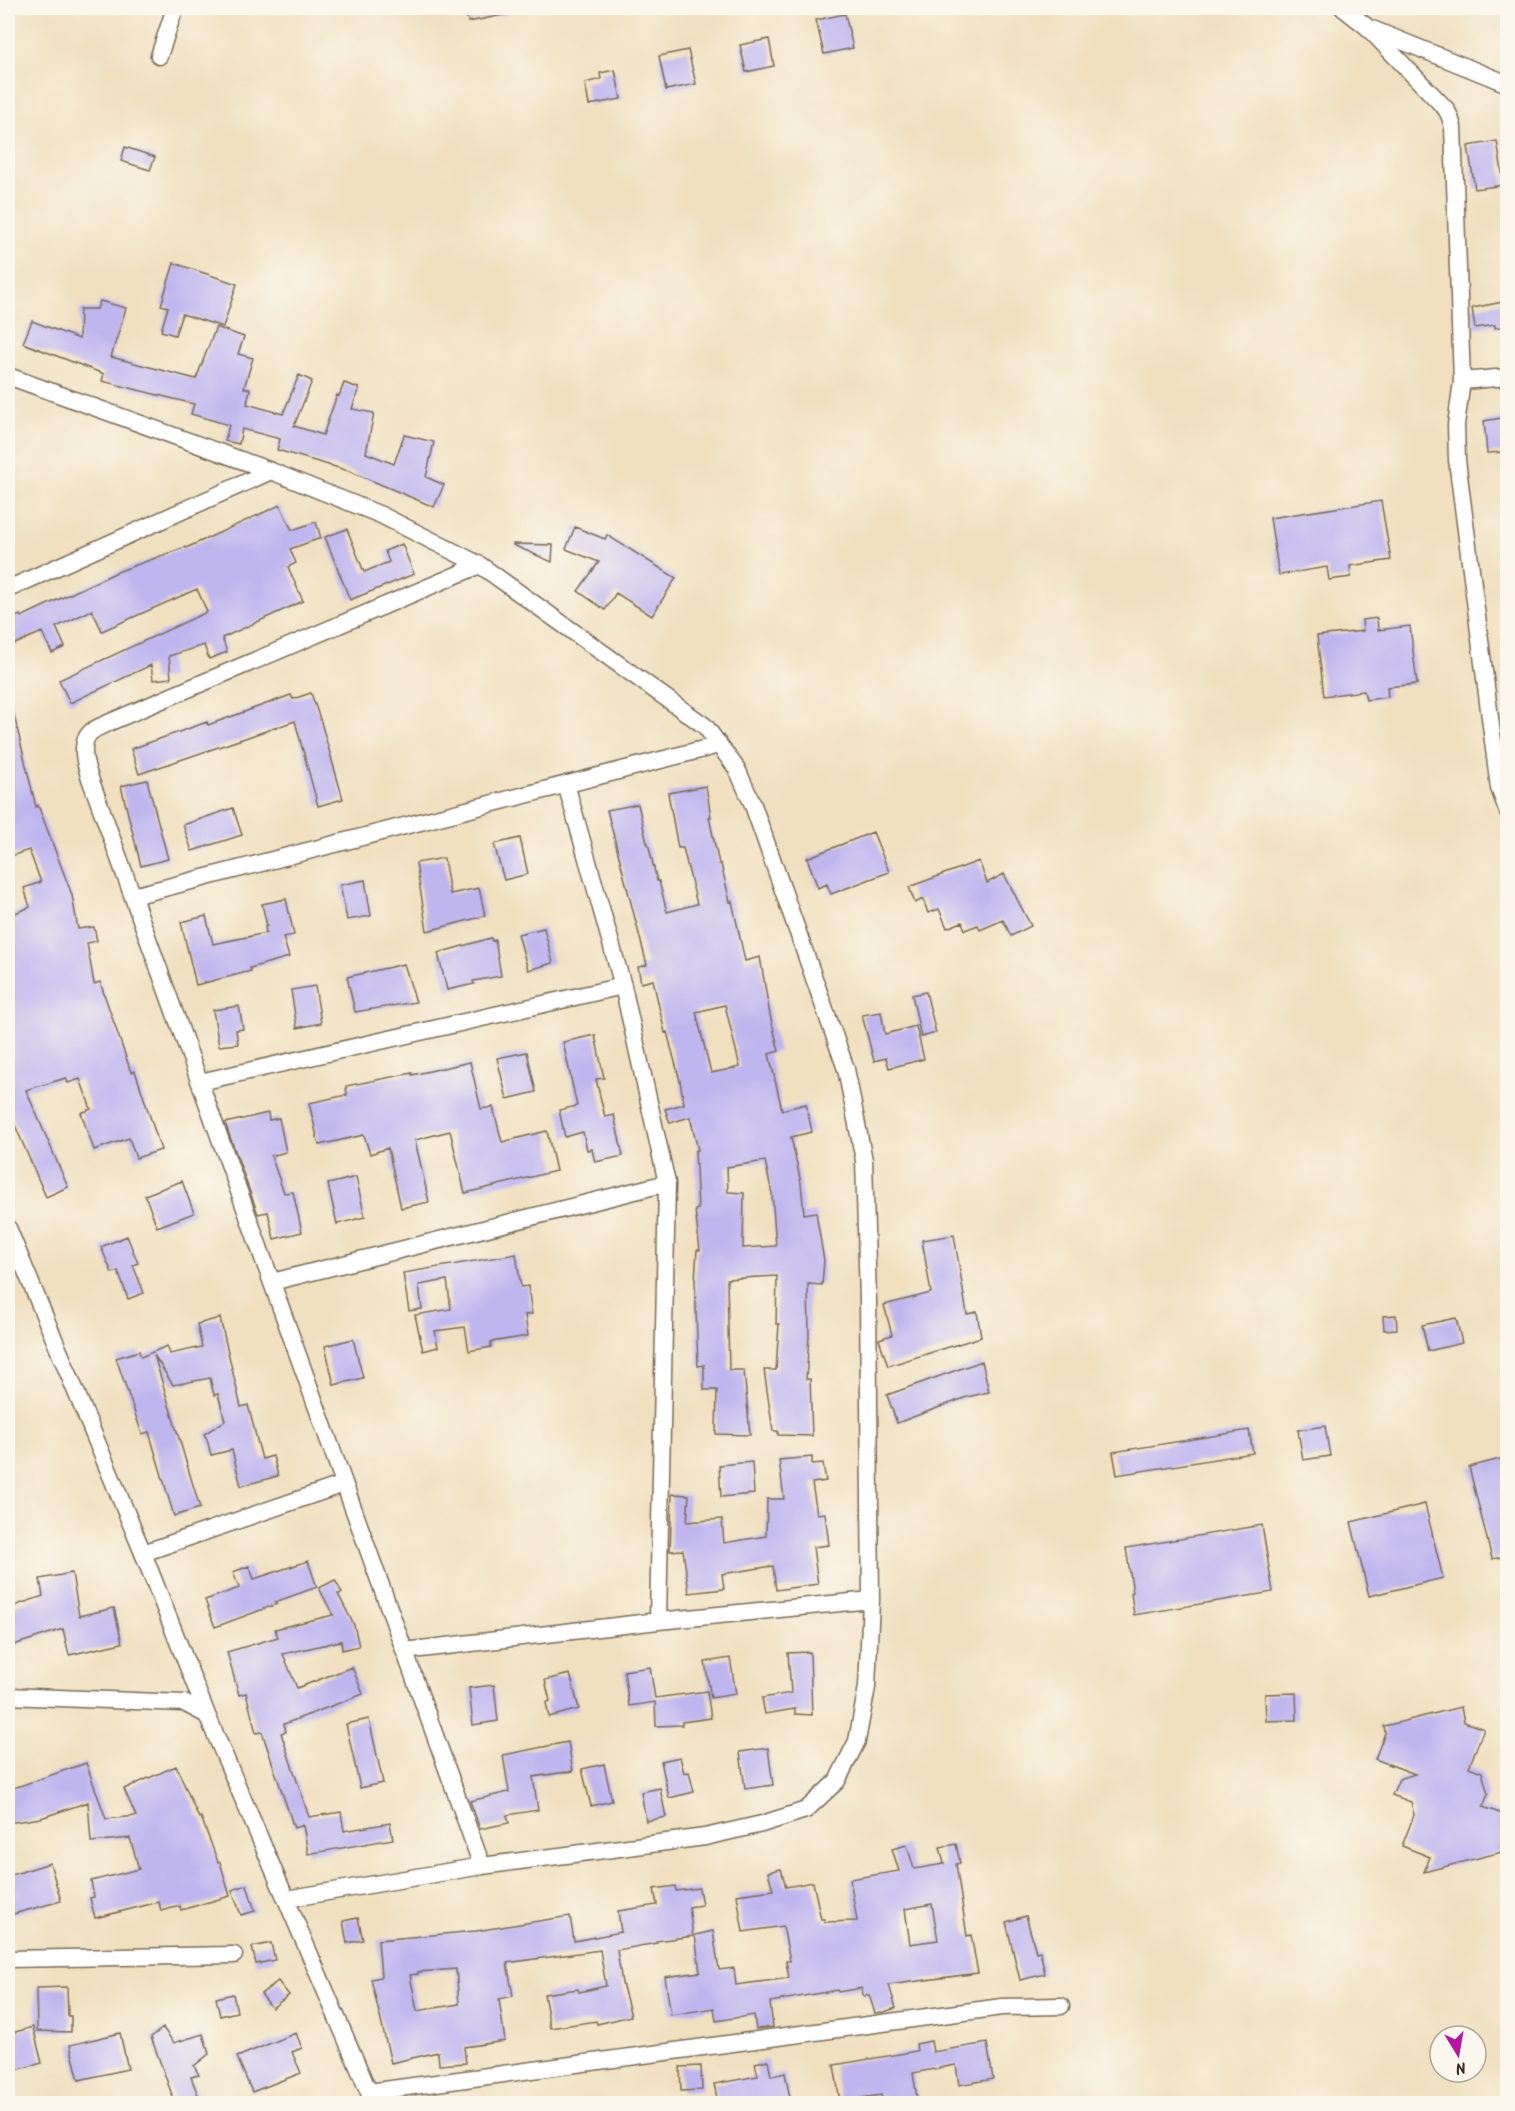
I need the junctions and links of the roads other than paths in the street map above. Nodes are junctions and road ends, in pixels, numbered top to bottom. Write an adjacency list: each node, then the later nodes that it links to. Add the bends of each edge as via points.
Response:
1 (175, 8): 4 (street)
2 (1343, 8): 3 (street)
3 (1366, 26): 5 (street); 8 (street, via 1446,109 1453,128)
4 (159, 56)
5 (1508, 84)
6 (8, 376): 9 (street)
7 (1508, 377): 8 (street)
8 (1462, 381): 14 (street, via 1456,425 1457,460 1499,788)
9 (271, 471): 10 (street, via 381,515); 11 (street)
10 (480, 566): 12 (street, via 705,726); 15 (street, via 89,733 83,746 86,765)
11 (8, 589)
12 (719, 745): 13 (street); 23 (street, via 737,769 753,805 843,1059 864,1160)
13 (566, 784): 15 (street); 16 (street)
14 (1508, 812)
15 (133, 896): 17 (street)
16 (623, 986): 17 (street); 18 (street)
17 (200, 1082): 20 (street)
18 (667, 1183): 20 (street); 24 (street)
19 (8, 1228): 22 (street)
20 (272, 1282): 21 (street)
21 (344, 1484): 22 (street); 25 (street)
22 (144, 1553): 27 (street)
23 (871, 1600): 24 (street); 28 (street, via 867,1687 857,1741 837,1781 807,1810 705,1836)
24 (658, 1621): 25 (street)
25 (404, 1651): 28 (street)
26 (8, 1696): 27 (street, via 184,1703)
27 (207, 1715): 29 (street)
28 (482, 1866): 29 (street)
29 (286, 1899): 33 (street)
30 (234, 1955): 31 (street)
31 (8, 1959)
32 (1061, 2006): 33 (street, via 1002,2007)
33 (371, 2098)

